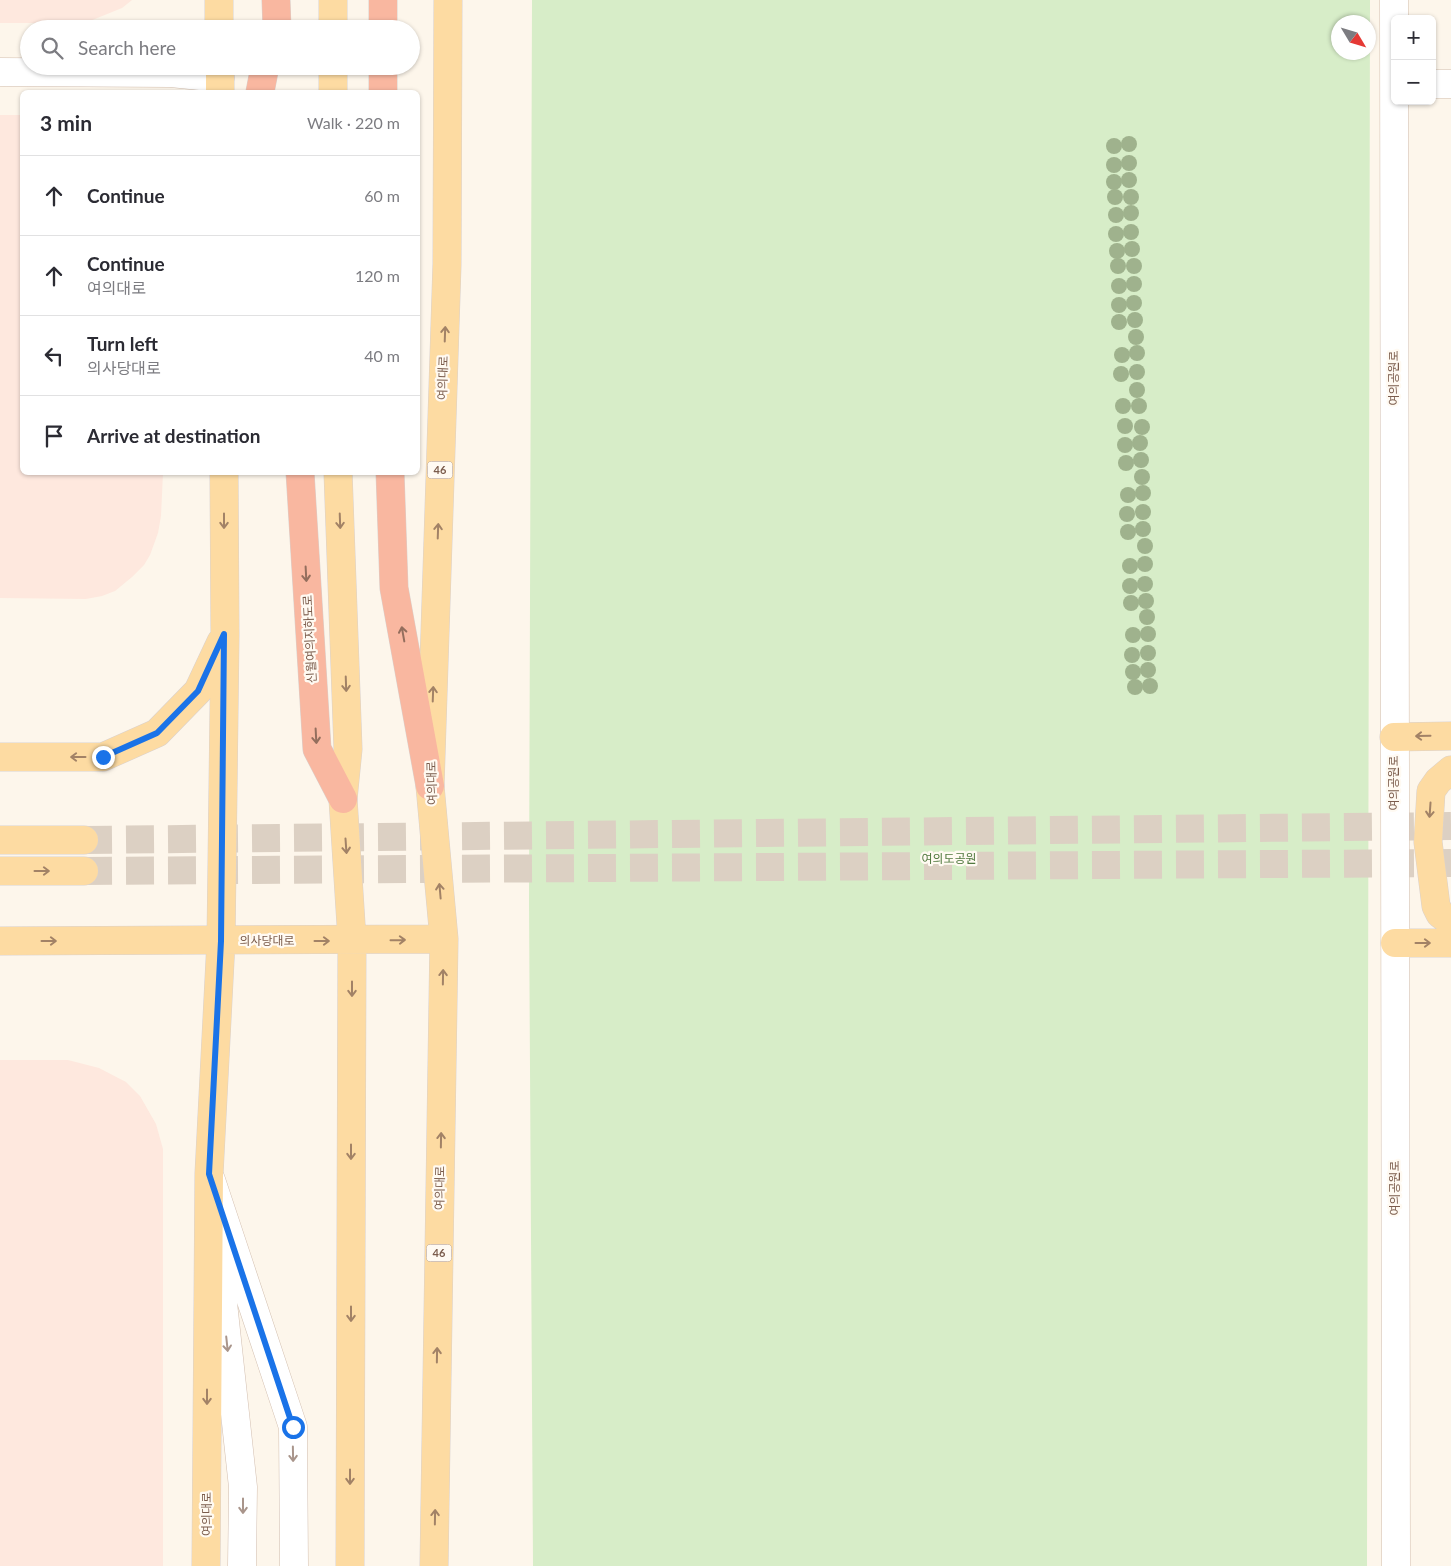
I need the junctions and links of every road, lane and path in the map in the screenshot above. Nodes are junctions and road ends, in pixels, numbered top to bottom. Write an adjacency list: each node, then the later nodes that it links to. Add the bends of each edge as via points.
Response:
1 (220, 0): 6 (main road)
2 (332, 0): 7 (main road)
3 (383, 0): 8 (highway)
4 (448, 0): 34 (main road, 여의대로 / 46, one-way to 4, via 447,264)
5 (1394, 0): 9 (street, 여의공원로)
6 (220, 20)
7 (333, 20)
8 (383, 20)
9 (1394, 60)
10 (0, 72): 11 (street)
11 (20, 72)
12 (187, 75): 17 (street)
13 (263, 75): 20 (highway)
14 (279, 75): 21 (highway)
15 (333, 75): 22 (main road)
16 (383, 75): 23 (highway)
17 (220, 79)
18 (1436, 84): 19 (street)
19 (1451, 84)
20 (260, 90)
21 (280, 90)
22 (333, 90)
23 (383, 90)
24 (1394, 105): 31 (street, 여의공원로)
25 (224, 475): 29 (main road, 여의대로, one-way to 29)
26 (300, 475): 35 (highway, 신월여의지하도로, one-way to 35, via 317,749)
27 (338, 475): 35 (main road, one-way to 35, via 348,749)
28 (390, 475): 34 (highway, one-way to 28, via 394,588)
29 (224, 634): 32 (main road, one-way to 32, via 198,691 157,733 103,757); 44 (main road, 여의대로)
30 (1451, 736): 31 (main road, one-way to 31)
31 (1394, 737): 45 (street, 여의공원로)
32 (0, 757)
33 (1451, 770): 40 (main road, one-way to 40, via 1431,791 1428,842 1436,906 1440,914)
34 (430, 786): 41 (main road, 여의대로 / 46, one-way to 34)
35 (343, 799): 42 (main road, one-way to 42)
36 (0, 840): 37 (main road)
37 (84, 840)
38 (0, 871): 39 (main road, one-way to 39)
39 (84, 871)
40 (1451, 922)
41 (444, 939): 42 (main road, 의사당대로, one-way to 41); 52 (main road, 여의대로 / 46, one-way to 41)
42 (352, 940): 44 (main road, 의사당대로, one-way to 42); 51 (main road, one-way to 51)
43 (0, 941): 44 (main road, 의사당대로, one-way to 44)
44 (221, 941): 47 (main road, 여의대로)
45 (1395, 943): 46 (main road, one-way to 46); 53 (street, 여의공원로)
46 (1451, 943)
47 (209, 1174): 48 (main road, 여의대로, one-way to 48); 49 (street, one-way to 49, via 243,1487); 50 (street, one-way to 50, via 293,1427)
48 (206, 1566)
49 (242, 1566)
50 (294, 1566)
51 (350, 1566)
52 (434, 1566)
53 (1396, 1566)

